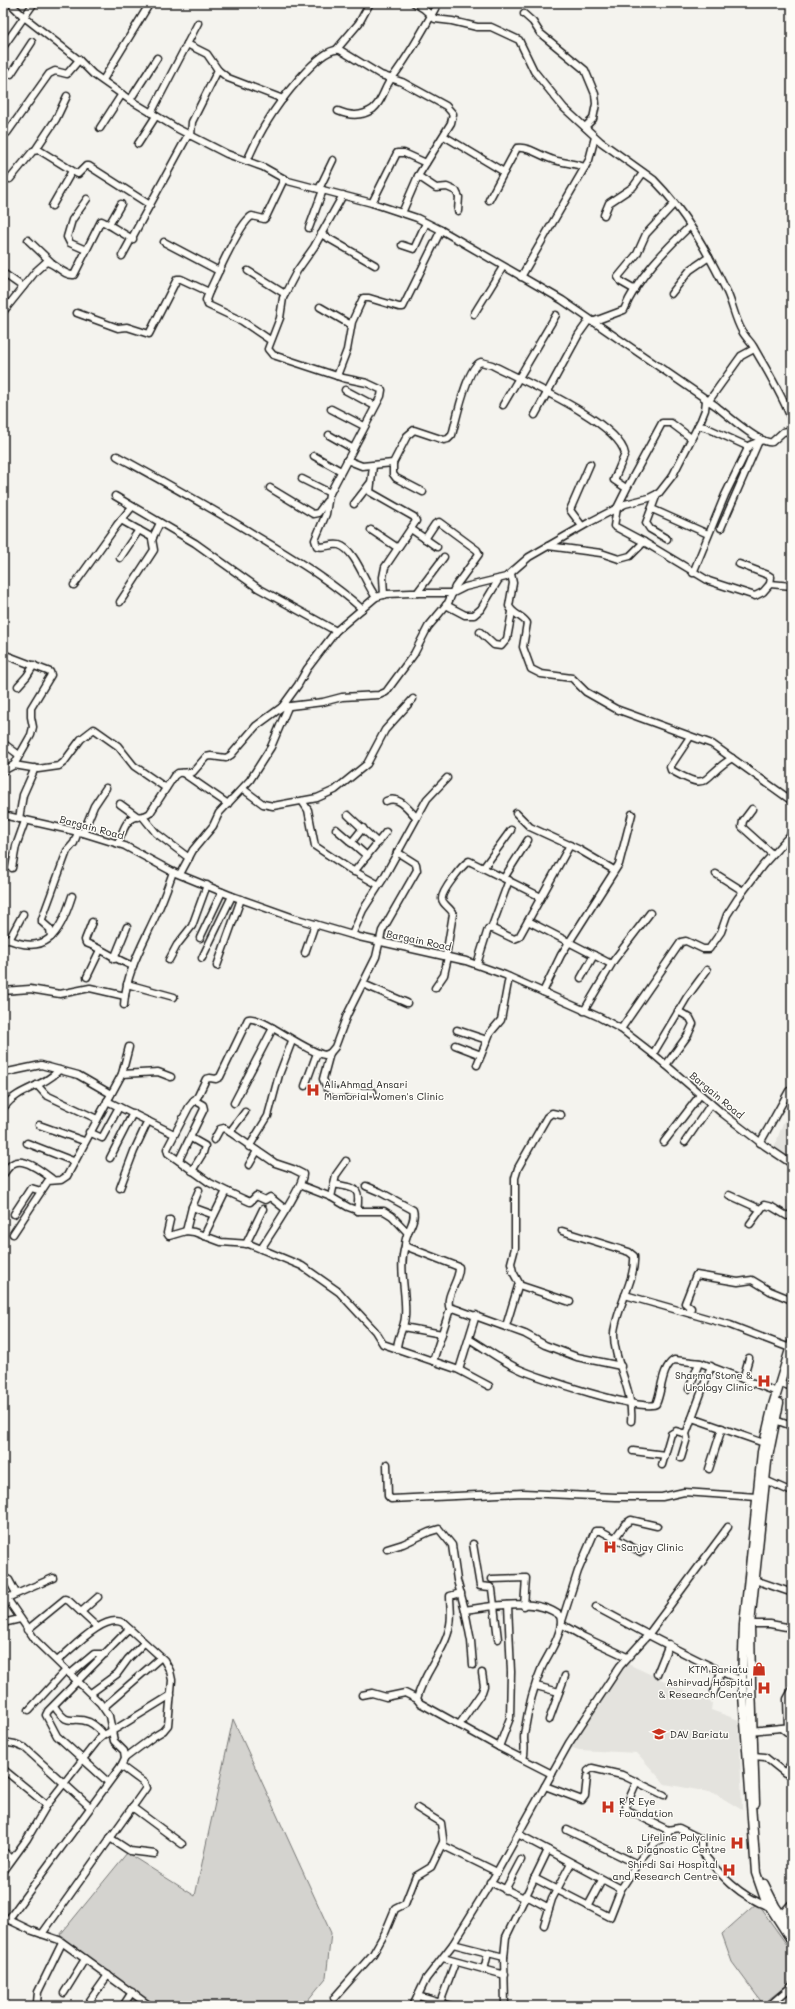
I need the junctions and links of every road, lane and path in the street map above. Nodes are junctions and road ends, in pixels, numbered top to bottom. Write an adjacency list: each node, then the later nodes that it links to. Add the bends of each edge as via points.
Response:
1 (10, 3): 8 (street)
2 (34, 3): 8 (street)
3 (150, 3): 20 (street)
4 (370, 3): 14 (street, via 359,23)
5 (414, 3): 9 (street)
6 (438, 3): 9 (street)
7 (524, 14): 27 (street, via 540,33 585,70 596,104 593,119)
8 (24, 17): 13 (street); 16 (street)
9 (432, 18): 19 (street, via 410,54); 27 (street, via 491,27 519,40 530,64 548,89)
10 (198, 23): 12 (street)
11 (32, 42): 18 (street, via 11,74)
12 (187, 44): 17 (street, via 207,54); 26 (street)
13 (3, 47)
14 (337, 49): 19 (street, via 381,75); 23 (street, via 312,66)
15 (157, 58): 24 (street)
16 (79, 60): 20 (street); 29 (street, via 67,74 55,71 49,74 7,133)
17 (218, 70): 23 (street, via 228,78); 30 (street, via 192,122)
18 (3, 72)
19 (391, 78): 25 (street, via 373,109 355,116); 31 (street, via 450,109 453,118)
20 (103, 80): 21 (street)
21 (122, 94): 24 (street); 28 (street)
22 (67, 96): 34 (street)
23 (283, 99): 36 (street, via 266,123)
24 (130, 100): 26 (street)
25 (338, 110)
26 (153, 114): 30 (street); 33 (street)
27 (585, 127): 32 (street)
28 (100, 128)
29 (3, 134)
30 (190, 135): 36 (street); 52 (street)
31 (444, 136): 37 (street); 40 (street)
32 (595, 137): 38 (street); 41 (street)
33 (138, 144)
34 (36, 149): 39 (street); 43 (street)
35 (333, 160): 45 (street)
36 (247, 161): 44 (street)
37 (426, 163): 42 (street); 49 (street, via 404,153 397,153)
38 (585, 167): 40 (street, via 517,148); 76 (street)
39 (72, 171): 52 (street, via 78,174 89,166); 53 (street)
40 (504, 172): 48 (street)
41 (643, 173): 51 (street, via 657,183); 56 (street, via 633,187 609,203)
42 (418, 176): 54 (street, via 436,188 447,187 456,191 459,197); 55 (street)
43 (10, 179)
44 (284, 179): 45 (street); 73 (street, via 266,217 264,219 252,216 248,219)
45 (321, 190): 46 (street); 60 (street)
46 (343, 195): 49 (street); 62 (street)
47 (87, 199): 67 (street, via 72,220 67,238 70,243)
48 (489, 200)
49 (372, 202): 55 (street)
50 (121, 204): 58 (street)
51 (674, 204): 59 (street); 78 (street, via 646,234 637,254 618,277 621,282)
52 (150, 205): 63 (street)
53 (52, 206)
54 (458, 211)
55 (402, 213): 57 (street)
56 (604, 215)
57 (426, 223): 61 (street); 66 (street, via 414,249)
58 (109, 225): 63 (street); 67 (street, via 103,221 99,223)
59 (690, 226): 69 (street); 78 (street, via 660,255)
60 (308, 228)
61 (441, 230): 72 (street); 88 (street, via 402,307 366,297 362,300)
62 (322, 234): 71 (street); 80 (street)
63 (133, 239): 68 (street)
64 (28, 240): 70 (street)
65 (164, 242): 73 (street)
66 (402, 245)
67 (86, 250): 70 (street, via 74,275 68,274)
68 (122, 256)
69 (709, 258): 81 (street, via 690,270); 90 (street, via 726,291 741,330)
70 (51, 262): 77 (street, via 42,264)
71 (375, 265)
72 (503, 267): 76 (street); 85 (street)
73 (220, 271): 79 (street)
74 (248, 271): 80 (street)
75 (3, 273): 77 (street)
76 (521, 277): 87 (street, via 562,300)
77 (23, 287): 83 (street)
78 (635, 290): 87 (street, via 624,310)
79 (209, 292): 84 (street, via 177,279 151,332 147,334 130,328 118,328); 89 (street, via 206,300 208,305 242,321)
80 (285, 294): 89 (street, via 280,318)
81 (671, 294)
82 (320, 307): 88 (street)
83 (3, 312)
84 (77, 313)
85 (474, 314)
86 (556, 315): 92 (street)
87 (590, 321): 94 (street, via 579,334); 95 (street)
88 (351, 325): 91 (street, via 349,341)
89 (270, 340): 91 (street, via 268,349 273,355)
90 (754, 349): 95 (street, via 741,356); 100 (street, via 775,383)
91 (337, 376): 97 (street, via 380,389 382,392)
92 (518, 379): 94 (street); 96 (street); 112 (street, via 478,362 465,390 452,435 444,440 414,430 407,436)
93 (345, 390): 97 (street)
94 (547, 394): 99 (street); 119 (street, via 588,415 618,441 625,454 614,480)
95 (707, 401): 102 (street); 106 (street)
96 (503, 405)
97 (375, 406): 101 (street)
98 (331, 408): 101 (street)
99 (535, 415)
100 (792, 421)
101 (364, 426): 108 (street)
102 (698, 426): 105 (street); 107 (street)
103 (792, 430): 106 (street, via 783,432 772,442)
104 (329, 435): 108 (street)
105 (692, 438): 119 (street, via 672,424 662,422); 122 (street, via 673,476)
106 (761, 441): 107 (street); 132 (street)
107 (749, 447): 136 (street)
108 (352, 448): 111 (street)
109 (117, 456): 159 (street, via 190,495 280,549 319,574)
110 (314, 456): 115 (street)
111 (347, 460): 114 (street, via 362,466); 115 (street)
112 (393, 463): 114 (street); 120 (street, via 393,474 396,478)
113 (590, 464): 131 (street, via 570,510)
114 (373, 466): 117 (street)
115 (341, 471): 121 (street)
116 (302, 479): 121 (street)
117 (371, 482): 125 (street); 133 (street, via 372,494 414,517 416,521)
118 (270, 488): 124 (street, via 313,514 318,513)
119 (626, 488): 127 (street)
120 (423, 492)
121 (330, 493): 124 (street)
122 (657, 494): 127 (street); 128 (street)
123 (115, 496): 126 (street)
124 (326, 500): 156 (street, via 326,514 316,544 321,547 333,544 342,546 357,564 366,584)
125 (354, 504)
126 (132, 506): 129 (street); 130 (street)
127 (617, 508): 131 (street); 140 (street, via 614,526)
128 (652, 509): 136 (street); 139 (street, via 646,525)
129 (121, 520): 134 (street); 151 (street)
130 (160, 524): 137 (street); 161 (street, via 195,543 258,588)
131 (582, 526): 141 (street)
132 (721, 528)
133 (411, 529): 138 (street); 143 (street)
134 (139, 530): 137 (street); 145 (street)
135 (371, 530): 143 (street)
136 (708, 534): 147 (street)
137 (153, 538): 157 (street, via 154,550)
138 (425, 538): 142 (street); 154 (street, via 439,522 478,552 478,556)
139 (667, 539)
140 (644, 542): 141 (street, via 630,556 619,559 601,553); 147 (street)
141 (548, 546): 148 (street, via 525,560)
142 (437, 547)
143 (398, 548): 155 (street, via 383,572)
144 (444, 557): 153 (street)
145 (120, 558)
146 (739, 564): 150 (street, via 768,575 771,577)
147 (693, 573): 150 (street, via 755,596)
148 (511, 574): 149 (street); 160 (street, via 514,583 509,606)
149 (499, 579): 154 (street, via 465,587); 158 (street, via 481,609 474,615 465,615)
150 (770, 584): 152 (street)
151 (74, 585)
152 (792, 586)
153 (417, 593): 154 (street); 155 (street)
154 (453, 593): 158 (street)
155 (384, 595): 156 (street)
156 (376, 597): 159 (street)
157 (120, 602)
158 (446, 605): 167 (street, via 428,627 422,643 386,692)
159 (362, 609): 161 (street)
160 (512, 612): 162 (street, via 507,639 501,646 494,645); 168 (street, via 527,623 523,647 528,663 535,672 572,678 586,692 610,706)
161 (336, 631): 167 (street, via 307,669)
162 (480, 632)
163 (3, 654): 164 (street)
164 (34, 664): 165 (street); 170 (street, via 47,670 51,675 31,708 33,731)
165 (18, 686)
166 (413, 699): 180 (street, via 385,730 362,770 335,790)
167 (285, 707): 175 (street, via 256,726 231,755 226,758 206,757 193,772); 179 (street, via 271,747)
168 (690, 737): 171 (street, via 712,744); 171 (street, via 670,767 692,782 705,780)
169 (3, 743): 170 (street)
170 (19, 755): 172 (street)
171 (732, 758): 182 (street)
172 (14, 765): 173 (street); 174 (street)
173 (35, 768): 178 (street, via 59,766 81,739 94,729 118,746 134,766); 192 (street, via 23,795)
174 (3, 771)
175 (182, 772): 178 (street, via 174,776); 184 (street)
176 (447, 778): 191 (street, via 427,799)
177 (106, 788): 197 (street)
178 (166, 788): 190 (street, via 150,813)
179 (243, 789): 180 (street, via 268,806); 184 (street)
180 (302, 801): 212 (street, via 308,810 315,846)
181 (386, 801): 191 (street, via 398,800)
182 (792, 801)
183 (120, 804): 190 (street)
184 (228, 804): 207 (street, via 219,813 213,826)
185 (752, 810): 205 (street, via 743,821 742,827)
186 (516, 813): 203 (street, via 530,826)
187 (632, 814): 210 (street, via 623,853)
188 (3, 815): 192 (street, Bargain Road)
189 (348, 815): 193 (street)
190 (140, 817): 200 (street, via 129,821); 207 (street, via 156,833)
191 (416, 817): 204 (street)
192 (22, 820): 197 (street, Bargain Road); 209 (street)
193 (363, 828): 201 (street); 202 (street)
194 (336, 829): 201 (street)
195 (511, 830): 208 (street)
196 (386, 832): 202 (street)
197 (81, 833): 200 (street, Bargain Road); 233 (street, via 67,851 42,919 50,929)
198 (792, 833): 205 (street)
199 (528, 840): 215 (street)
200 (118, 843): 211 (street, Bargain Road)
201 (351, 843): 206 (street)
202 (378, 843): 206 (street)
203 (570, 845): 210 (street); 222 (street)
204 (397, 852): 217 (street); 236 (street, via 416,864 417,870 385,925)
205 (772, 854): 218 (street)
206 (367, 856): 212 (street)
207 (189, 858): 213 (street)
208 (484, 867): 215 (street); 241 (street, via 469,860 443,893 442,901 453,914)
209 (12, 868)
210 (614, 870): 237 (street)
211 (173, 872): 213 (street, Bargain Road); 247 (street)
212 (354, 872): 217 (street)
213 (180, 874): 216 (street, Bargain Road)
214 (716, 874): 218 (street)
215 (507, 879): 222 (street); 230 (street)
216 (207, 885): 219 (street, Bargain Road); 244 (street, via 192,926)
217 (379, 885): 231 (street, via 362,910)
218 (743, 891): 265 (street, via 709,949 703,950 686,941 681,942)
219 (222, 892): 221 (street, Bargain Road); 234 (street)
220 (72, 896): 233 (street, via 62,922)
221 (232, 896): 223 (street, Bargain Road); 242 (street)
222 (541, 897): 226 (street)
223 (241, 899): 228 (street, Bargain Road); 248 (street)
224 (23, 914): 235 (street)
225 (650, 914): 246 (street)
226 (528, 921): 230 (street, via 516,939); 237 (street)
227 (92, 922): 238 (street, via 85,942)
228 (315, 924): 231 (street, Bargain Road); 239 (street)
229 (127, 927): 243 (street)
230 (491, 929): 245 (street, via 486,932)
231 (352, 935): 236 (street, Bargain Road)
232 (3, 937): 235 (street)
233 (50, 937): 235 (street, via 31,945)
234 (200, 938)
235 (9, 940)
236 (380, 942): 241 (street, Bargain Road); 254 (street)
237 (570, 942): 240 (street); 257 (street)
238 (100, 950): 243 (street); 250 (street)
239 (305, 953)
240 (594, 955): 246 (street); 252 (street)
241 (447, 956): 245 (street, Bargain Road); 255 (street, via 444,975)
242 (202, 958)
243 (114, 959): 247 (street)
244 (169, 960)
245 (477, 964): 251 (street, Bargain Road)
246 (611, 964): 262 (street)
247 (133, 966): 253 (street)
248 (217, 966)
249 (707, 970): 263 (street)
250 (87, 976)
251 (509, 977): 257 (street, Bargain Road); 267 (street, via 502,1016)
252 (581, 978)
253 (127, 984): 258 (street); 259 (street)
254 (363, 984): 260 (street); 272 (street)
255 (435, 988)
256 (3, 991): 258 (street, via 30,988 60,994 90,988)
257 (543, 992): 262 (street, Bargain Road)
258 (125, 996): 261 (street)
259 (174, 997)
260 (407, 1003)
261 (124, 1005)
262 (584, 1011): 265 (street, Bargain Road)
263 (678, 1011): 273 (street); 276 (street, via 690,1018 693,1024)
264 (273, 1028): 268 (street); 287 (street, via 253,1018 248,1019 220,1077 216,1080 208,1078); 289 (street)
265 (621, 1029): 273 (street, Bargain Road)
266 (457, 1030): 267 (street)
267 (487, 1040): 274 (street)
268 (292, 1041): 271 (street); 309 (street, via 277,1081 268,1116 258,1136)
269 (455, 1045): 274 (street)
270 (129, 1047): 279 (street)
271 (317, 1053): 272 (street); 282 (street)
272 (330, 1054): 284 (street, via 323,1079 325,1087 334,1091)
273 (653, 1054): 276 (street, Bargain Road)
274 (481, 1055): 275 (street)
275 (477, 1065)
276 (666, 1065): 286 (street, Bargain Road)
277 (59, 1070): 278 (street, via 36,1064); 281 (street); 285 (street, via 78,1075)
278 (3, 1073)
279 (122, 1074): 280 (street, via 158,1072); 285 (street)
280 (171, 1077)
281 (37, 1085): 291 (street, via 16,1095); 296 (street, via 46,1095)
282 (305, 1086)
283 (789, 1091): 308 (street)
284 (373, 1092)
285 (111, 1094): 288 (street)
286 (700, 1095): 290 (street, Bargain Road); 305 (street)
287 (194, 1100): 301 (street); 302 (street, via 204,1107)
288 (107, 1101): 292 (street); 296 (street)
289 (234, 1103)
290 (710, 1104): 306 (street); 308 (street, Bargain Road)
291 (5, 1106)
292 (119, 1107): 294 (street); 299 (street, via 102,1138)
293 (244, 1112): 300 (street)
294 (133, 1113): 297 (street); 311 (street)
295 (561, 1115): 347 (street, via 552,1113 547,1117 516,1173 515,1248 511,1268)
296 (97, 1119): 299 (street)
297 (148, 1121): 301 (street); 323 (street)
298 (38, 1124): 304 (street)
299 (89, 1132): 304 (street)
300 (230, 1132): 303 (street, via 221,1128); 309 (street)
301 (174, 1134): 312 (street, via 167,1151)
302 (191, 1138): 312 (street); 317 (street, via 205,1146)
303 (214, 1140)
304 (84, 1141): 313 (street)
305 (664, 1142)
306 (685, 1142)
307 (27, 1143): 313 (street)
308 (760, 1143): 315 (street, Bargain Road)
309 (249, 1146): 310 (street)
310 (257, 1151): 316 (street); 321 (street, via 277,1164 301,1172 303,1176)
311 (110, 1158)
312 (179, 1160): 317 (street)
313 (73, 1161): 319 (street, via 65,1178)
314 (346, 1161): 320 (street, via 337,1171)
315 (792, 1164)
316 (249, 1165)
317 (192, 1171): 326 (street)
318 (3, 1175): 319 (street, via 12,1164 21,1162)
319 (52, 1179): 325 (street)
320 (334, 1184): 328 (street); 333 (street, via 358,1191)
321 (300, 1185): 328 (street); 331 (street)
322 (366, 1186): 341 (street, via 413,1210 414,1216)
323 (120, 1188)
324 (199, 1190): 329 (street)
325 (41, 1191): 334 (street, via 31,1188); 342 (street)
326 (228, 1192): 331 (street, via 250,1202 256,1196 265,1200 270,1197); 335 (street)
327 (729, 1195): 332 (street)
328 (331, 1197): 333 (street)
329 (192, 1207): 335 (street); 339 (street)
330 (263, 1209): 344 (street)
331 (285, 1209): 346 (street)
332 (760, 1209): 336 (street, via 764,1205 787,1216); 338 (street)
333 (357, 1211): 341 (street, via 384,1211)
334 (14, 1214)
335 (214, 1214): 343 (street)
336 (792, 1214)
337 (170, 1220): 339 (street, via 166,1233 168,1236)
338 (750, 1224)
339 (186, 1231): 343 (street)
340 (562, 1231): 348 (street, via 632,1253 634,1259)
341 (408, 1233): 345 (street)
342 (13, 1234)
343 (204, 1236): 344 (street, via 221,1242)
344 (246, 1244): 346 (street)
345 (405, 1246): 351 (street, via 459,1267 449,1300); 355 (street, via 402,1263 405,1312)
346 (261, 1249): 359 (street, via 302,1266 334,1288 375,1331 383,1344)
347 (519, 1285): 350 (street); 354 (street)
348 (625, 1294): 352 (street); 364 (street, via 614,1334)
349 (792, 1300): 352 (street, via 770,1292 752,1280 733,1282 696,1274 685,1302 691,1308)
350 (570, 1302)
351 (450, 1309): 353 (street); 356 (street)
352 (690, 1313): 358 (street)
353 (476, 1315): 354 (street); 357 (street)
354 (506, 1326): 364 (street, via 577,1358)
355 (403, 1327): 356 (street); 359 (street, via 398,1338)
356 (442, 1334): 362 (street)
357 (469, 1339): 366 (street); 372 (street, via 526,1372)
358 (791, 1345): 368 (main road)
359 (397, 1350): 362 (street)
360 (749, 1358): 367 (street)
361 (792, 1360): 368 (main road)
362 (433, 1361): 366 (street)
363 (699, 1363): 365 (street); 370 (street); 372 (street, via 672,1361 664,1376 656,1404 653,1407)
364 (621, 1366): 372 (street)
365 (711, 1366): 367 (street); 373 (street)
366 (459, 1370): 369 (street)
367 (743, 1379): 371 (street)
368 (785, 1385): 371 (main road); 374 (main road)
369 (489, 1386)
370 (690, 1389)
371 (777, 1392): 379 (main road)
372 (632, 1405): 375 (street)
373 (692, 1418): 377 (street); 378 (street)
374 (776, 1420): 376 (street); 386 (main road)
375 (631, 1421)
376 (792, 1426)
377 (722, 1428): 379 (street); 385 (street)
378 (686, 1434): 381 (street, via 673,1432); 382 (street)
379 (764, 1443): 388 (main road)
380 (633, 1451): 381 (street)
381 (665, 1455): 384 (street)
382 (681, 1458)
383 (387, 1464): 388 (street, via 388,1496 391,1499 523,1493 662,1497 684,1492)
384 (662, 1465)
385 (709, 1469)
386 (765, 1480): 387 (street); 398 (main road)
387 (792, 1492)
388 (757, 1497): 433 (main road, via 744,1619)
389 (657, 1526): 391 (street, via 629,1521)
390 (728, 1527): 418 (street)
391 (615, 1538): 394 (street); 412 (street, via 599,1531 594,1532)
392 (474, 1544): 404 (street, via 480,1586 490,1586)
393 (387, 1549): 401 (street, via 439,1529 452,1545)
394 (641, 1552)
395 (3, 1577): 400 (street, via 9,1580)
396 (53, 1578): 400 (street)
397 (492, 1579): 406 (street, via 526,1578)
398 (755, 1580): 399 (street); 413 (main road)
399 (792, 1591)
400 (16, 1593): 403 (street)
401 (461, 1593): 408 (street); 441 (street, via 450,1596 449,1630)
402 (98, 1597): 409 (street)
403 (4, 1598): 410 (street)
404 (495, 1605): 405 (street); 408 (street); 419 (street)
405 (508, 1605): 406 (street); 453 (street, via 510,1718)
406 (524, 1606): 412 (street, via 548,1608 560,1616)
407 (596, 1607): 418 (street)
408 (465, 1610): 426 (street)
409 (81, 1612): 414 (street); 417 (street, via 65,1599)
410 (20, 1619): 411 (street); 417 (street)
411 (3, 1623)
412 (561, 1623): 423 (street, via 580,1636); 434 (street)
413 (750, 1624): 415 (street); 433 (main road)
414 (97, 1628): 416 (street, via 107,1621 116,1620); 425 (street)
415 (792, 1628)
416 (129, 1629): 420 (street); 422 (street)
417 (27, 1630): 425 (street)
418 (648, 1635): 421 (street); 423 (street)
419 (498, 1639)
420 (144, 1644): 424 (street); 437 (street, via 117,1674)
421 (669, 1644): 428 (street); 430 (street)
422 (105, 1654): 427 (street, via 94,1654); 432 (street)
423 (627, 1657): 461 (street, via 569,1743)
424 (160, 1658): 438 (street, via 171,1676); 443 (street)
425 (57, 1661): 427 (street)
426 (473, 1665)
427 (68, 1672): 432 (street); 444 (street)
428 (721, 1672): 433 (street); 440 (street)
429 (482, 1673): 446 (street, via 482,1692)
430 (657, 1674)
431 (565, 1676): 436 (street)
432 (78, 1681): 437 (street); 442 (street)
433 (747, 1681): 449 (main road)
434 (536, 1686): 436 (street); 455 (street, via 525,1729 526,1750)
435 (792, 1690): 447 (street, via 787,1699)
436 (559, 1692): 445 (street)
437 (91, 1693): 443 (street)
438 (171, 1695): 448 (street); 454 (street, via 170,1719 166,1729)
439 (362, 1695): 441 (street, via 372,1693 386,1697 405,1693)
440 (713, 1695)
441 (417, 1700): 446 (street)
442 (54, 1706): 450 (street, via 64,1718 70,1721 89,1722); 457 (street, via 46,1715 52,1729)
443 (104, 1707): 448 (street)
444 (29, 1710)
445 (549, 1720)
446 (459, 1725): 453 (street)
447 (788, 1728): 449 (street); 451 (street)
448 (112, 1731): 450 (street); 454 (street, via 114,1741 124,1751)
449 (749, 1731): 456 (main road)
450 (104, 1735): 457 (street)
451 (792, 1736)
452 (3, 1742): 464 (street, via 24,1748)
453 (499, 1747): 455 (street)
454 (126, 1758): 459 (street)
455 (523, 1759): 461 (street)
456 (751, 1760): 458 (street, via 764,1757 785,1773); 495 (main road, via 756,1872 758,1884); 497 (main road, via 762,1876 765,1887)
457 (83, 1761): 463 (street); 464 (street)
458 (792, 1762)
459 (121, 1766): 463 (street); 469 (street, via 146,1786)
460 (3, 1769): 467 (street)
461 (552, 1774): 465 (street)
462 (637, 1781): 465 (street, via 592,1768 588,1774 582,1800); 466 (street); 472 (street, via 626,1809)
463 (108, 1782): 468 (street)
464 (64, 1784): 467 (street); 468 (street)
465 (545, 1786): 473 (street)
466 (664, 1795)
467 (47, 1805): 480 (street)
468 (90, 1807): 498 (street)
469 (132, 1807): 474 (street); 476 (street)
470 (417, 1808): 475 (street, via 441,1823)
471 (567, 1830): 483 (street)
472 (670, 1830): 483 (street, via 649,1848); 495 (street, via 679,1828 701,1839 701,1851 728,1881 752,1901)
473 (518, 1834): 477 (street); 485 (street)
474 (110, 1838): 479 (street, via 130,1851); 501 (street)
475 (443, 1842): 485 (street, via 446,1847); 517 (street, via 431,1867 416,1876 405,1904 395,1909 373,1954)
476 (182, 1844)
477 (548, 1850): 482 (street); 486 (street)
478 (3, 1851): 480 (street)
479 (155, 1854)
480 (12, 1859): 484 (street)
481 (521, 1860): 490 (street)
482 (571, 1863): 487 (street); 491 (street)
483 (637, 1864): 489 (street)
484 (3, 1872)
485 (497, 1872): 488 (street)
486 (534, 1878): 491 (street); 492 (street)
487 (602, 1880): 489 (street); 494 (street)
488 (490, 1882): 490 (street); 504 (street)
489 (622, 1889): 494 (street, via 611,1916)
490 (506, 1890): 492 (street)
491 (556, 1890): 494 (street); 496 (street)
492 (525, 1896): 496 (street); 506 (street, via 509,1927)
493 (792, 1903): 497 (street)
494 (588, 1906)
495 (770, 1907): 502 (main road)
496 (549, 1908): 499 (street)
497 (781, 1915): 500 (main road)
498 (6, 1919): 501 (street)
499 (544, 1924)
500 (792, 1931)
501 (42, 1934): 503 (street)
502 (792, 1941)
503 (62, 1943): 507 (street); 519 (street, via 38,1992 37,2002)
504 (453, 1944): 505 (street); 508 (street)
505 (488, 1953): 506 (street); 510 (street)
506 (504, 1957): 512 (street)
507 (85, 1958): 511 (street); 515 (street)
508 (443, 1958): 509 (street); 516 (street, via 426,1979)
509 (455, 1963): 510 (street); 518 (street)
510 (484, 1970): 512 (street)
511 (108, 1975): 514 (street); 520 (street)
512 (505, 1975): 525 (street)
513 (792, 1986): 526 (street)
514 (132, 1992): 521 (street); 522 (street)
515 (64, 1993)
516 (418, 1996): 518 (street); 523 (street)
517 (334, 1998)
518 (440, 2003): 524 (street)
519 (41, 2006)
520 (86, 2006)
521 (123, 2006)
522 (150, 2006)
523 (413, 2006)
524 (451, 2006)
525 (505, 2006)
526 (769, 2006)

